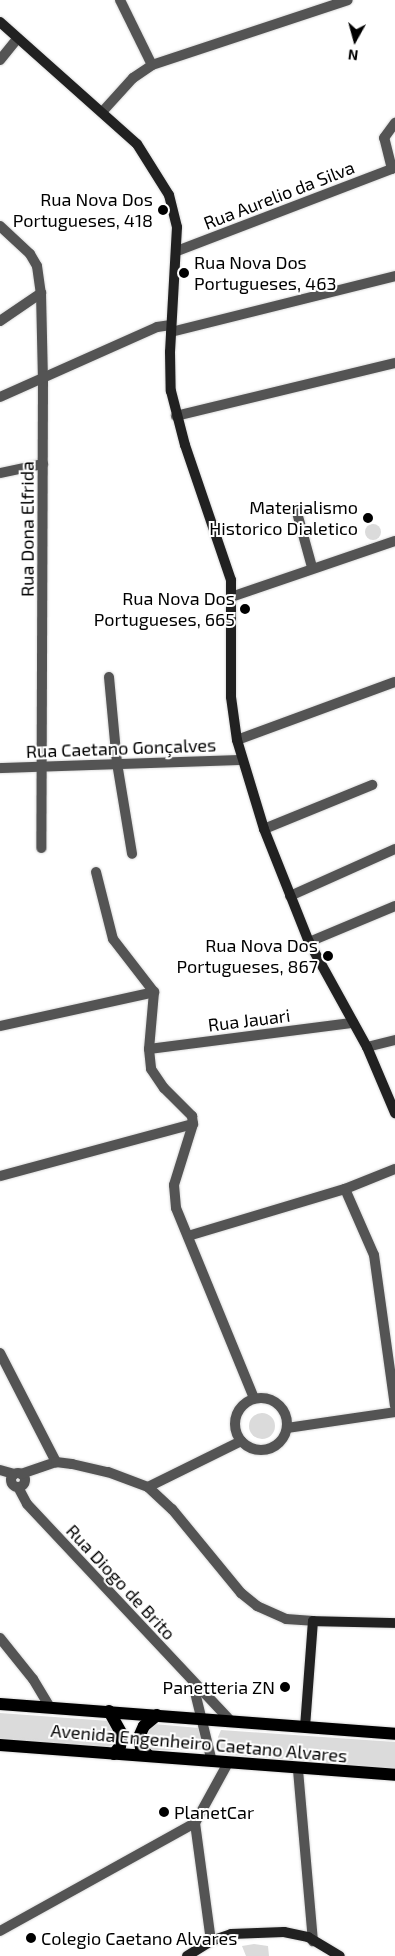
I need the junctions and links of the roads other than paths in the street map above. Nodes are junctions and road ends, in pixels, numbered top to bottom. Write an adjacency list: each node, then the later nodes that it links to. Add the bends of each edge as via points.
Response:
1 (120, 0): 6 (street)
2 (348, 0): 6 (street)
3 (0, 22): 4 (street)
4 (18, 38): 5 (street); 7 (street)
5 (0, 60)
6 (152, 65): 7 (street, via 133,78)
7 (102, 111): 10 (street, via 137,144 160,178 176,214)
8 (395, 123): 10 (street, Rua Aurelio da Silva, via 385,132 384,138 392,169)
9 (0, 226): 12 (street, Rua Dona Elfrida, via 30,254)
10 (177, 251): 14 (street)
11 (395, 276): 14 (street)
12 (41, 292): 13 (street); 16 (street, Rua Dona Elfrida)
13 (0, 321)
14 (171, 328): 16 (street, via 157,327); 18 (street, via 169,373)
15 (395, 363): 18 (street)
16 (44, 378): 17 (street); 19 (street, Rua Dona Elfrida)
17 (0, 396)
18 (176, 416): 24 (street, via 224,552)
19 (43, 464): 20 (street); 30 (street, Rua Dona Elfrida)
20 (0, 473)
21 (296, 509): 23 (street)
22 (395, 541): 23 (street)
23 (312, 567): 24 (street)
24 (234, 596): 27 (street, via 230,697)
25 (110, 677): 29 (street)
26 (395, 682): 27 (street)
27 (237, 740): 28 (street)
28 (242, 760): 29 (street, Rua Caetano Gonçalves); 33 (street)
29 (117, 763): 30 (street, Rua Caetano Gonçalves); 36 (street)
30 (42, 766): 31 (street, Rua Caetano Gonçalves); 34 (street, Rua Dona Elfrida)
31 (0, 768)
32 (372, 785): 33 (street)
33 (264, 829): 38 (street)
34 (41, 848)
35 (395, 849): 38 (street)
36 (132, 854)
37 (96, 872): 41 (street, via 113,939)
38 (290, 896): 40 (street)
39 (395, 906): 40 (street)
40 (309, 942): 42 (street)
41 (154, 992): 43 (street); 46 (street)
42 (353, 1023): 45 (street); 46 (street, Rua Jauari)
43 (0, 1026)
44 (395, 1040): 45 (street)
45 (367, 1047): 47 (street)
46 (149, 1049): 48 (street, via 151,1069 156,1078 187,1109)
47 (395, 1114)
48 (193, 1124): 50 (street); 52 (street, via 174,1191 176,1208)
49 (395, 1170): 51 (street)
50 (0, 1176)
51 (345, 1189): 52 (street); 55 (street, via 374,1255)
52 (188, 1236): 54 (street)
53 (0, 1353): 59 (street)
54 (254, 1398): 57 (street, via 265,1397 275,1401 282,1408); 58 (street, via 240,1407 236,1415 234,1424)
55 (395, 1406)
56 (395, 1412): 57 (street)
57 (287, 1428): 58 (street, via 284,1437 268,1449 249,1447)
58 (241, 1441): 63 (street)
59 (56, 1462): 62 (street); 63 (street, via 108,1472)
60 (0, 1470): 62 (street)
61 (0, 1474): 62 (street)
62 (19, 1480): 67 (street, Rua Diogo de Brito, via 27,1504)
63 (148, 1487): 64 (street, via 172,1509 241,1593 257,1606 286,1618)
64 (314, 1621): 65 (street); 74 (street)
65 (395, 1623)
66 (0, 1638): 69 (street, via 33,1678)
67 (192, 1683): 72 (street, Rua Diogo de Brito); 73 (street, Rua Diogo de Brito)
68 (0, 1704): 69 (main road, Avenida Engenheiro Caetano Alvares)
69 (49, 1706): 70 (main road, Avenida Engenheiro Caetano Alvares)
70 (109, 1711): 71 (main road, Avenida Engenheiro Caetano Alvares); 77 (main road, via 122,1734 120,1746)
71 (157, 1715): 72 (main road, Avenida Engenheiro Caetano Alvares); 78 (main road, via 144,1726 139,1737 141,1748)
72 (201, 1718): 73 (main road, Avenida Engenheiro Caetano Alvares); 79 (street, Rua Diogo de Brito)
73 (231, 1721): 74 (main road, Avenida Engenheiro Caetano Alvares)
74 (305, 1727): 75 (main road, Avenida Engenheiro Caetano Alvares)
75 (395, 1734)
76 (0, 1745): 77 (main road, Avenida Engenheiro Caetano Alvares)
77 (114, 1754): 78 (main road, Avenida Engenheiro Caetano Alvares)
78 (149, 1756): 79 (main road, Avenida Engenheiro Caetano Alvares)
79 (212, 1762): 80 (main road, Avenida Engenheiro Caetano Alvares)
80 (228, 1763): 81 (main road, Avenida Engenheiro Caetano Alvares); 83 (street)
81 (298, 1770): 82 (main road, Avenida Engenheiro Caetano Alvares); 86 (street)
82 (395, 1775)
83 (195, 1823): 84 (street); 85 (street)
84 (0, 1931)
85 (211, 1941): 86 (street, via 231,1934 284,1932); 87 (street)
86 (313, 1941): 88 (street)
87 (187, 1956)
88 (340, 1956)

